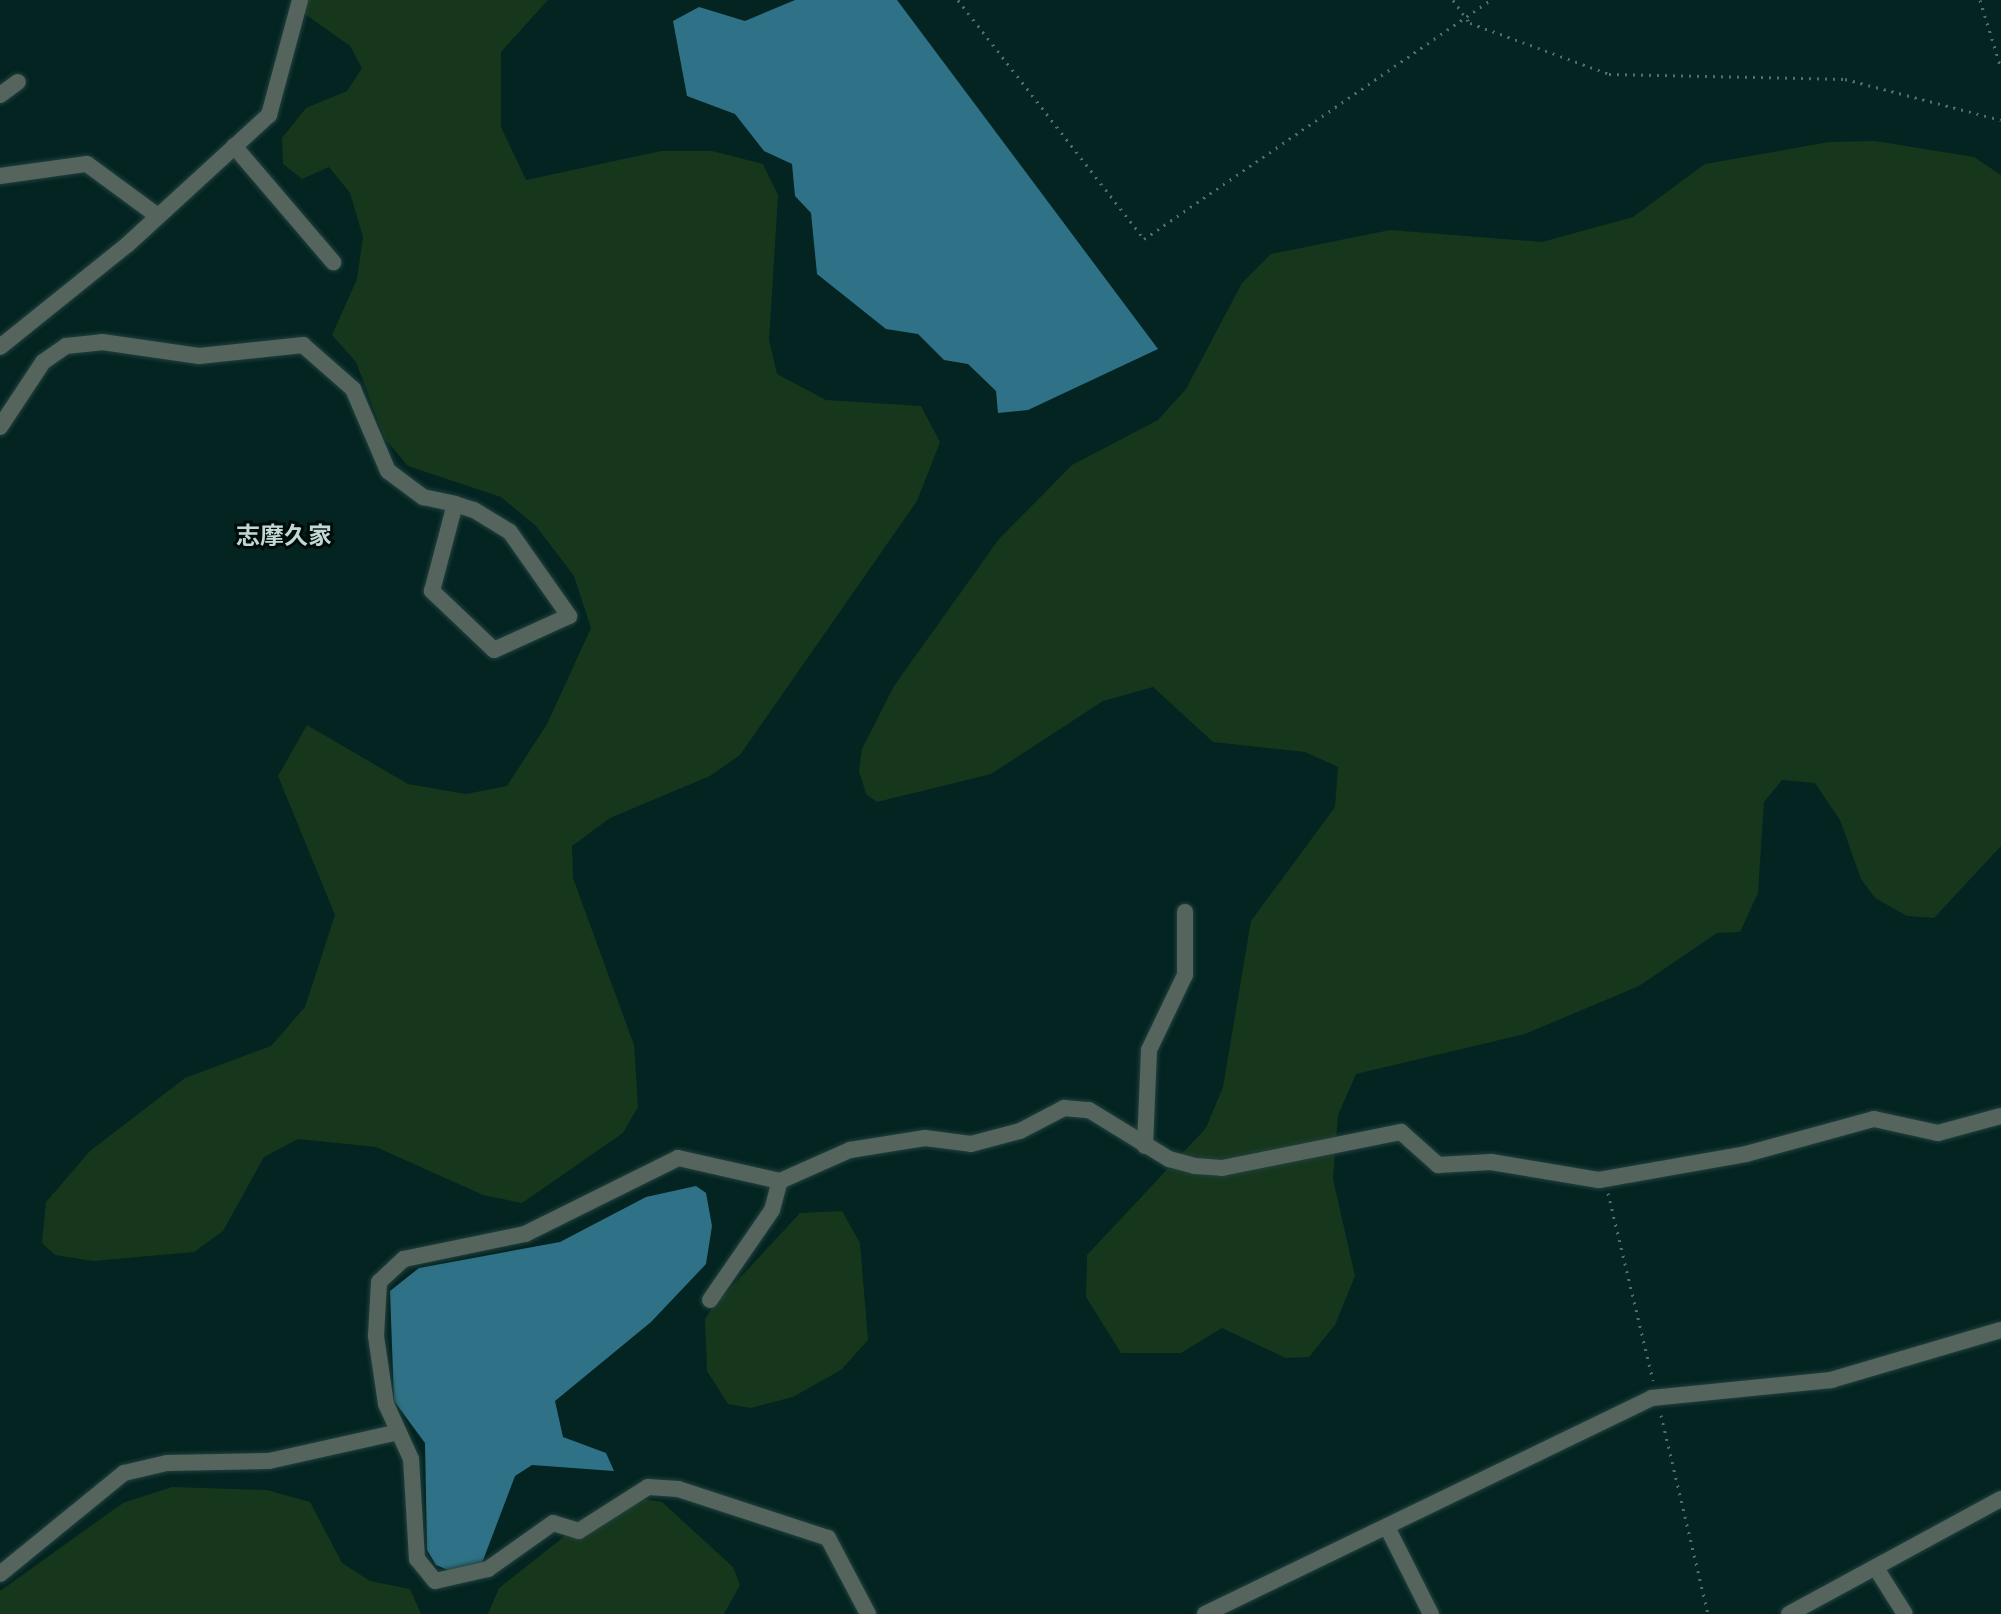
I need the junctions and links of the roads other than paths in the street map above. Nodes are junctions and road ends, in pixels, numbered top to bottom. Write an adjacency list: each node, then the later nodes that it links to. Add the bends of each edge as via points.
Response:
1 (300, 0): 4 (street, via 269,115)
2 (18, 82): 3 (street)
3 (0, 95)
4 (234, 146): 6 (street); 7 (street)
5 (0, 176): 6 (street, via 87,164)
6 (155, 214): 8 (street, via 127,245)
7 (333, 262)
8 (0, 347)
9 (0, 427): 10 (street, via 43,362 66,346 102,342 199,356 303,345 353,389 388,471 423,497)
10 (455, 504): 10 (street, via 510,532 569,616 494,650 432,591)
11 (1185, 912): 13 (street, via 1185,975 1149,1050)
12 (2001, 1116): 13 (street, via 1938,1133 1874,1119 1746,1154 1599,1180 1491,1162 1438,1165 1401,1132 1222,1168 1169,1159)
13 (1145, 1146): 14 (street, via 1089,1110 1064,1108 1020,1131 971,1144 925,1138 850,1150)
14 (780, 1181): 15 (street, via 772,1210); 17 (street, via 678,1158 525,1234 404,1259 379,1282 375,1304 386,1404)
15 (710, 1300)
16 (2001, 1330): 19 (street, via 1831,1380 1673,1391)
17 (399, 1432): 21 (street, via 269,1461 167,1463 124,1473); 22 (street, via 411,1459 417,1559 435,1581 488,1569 553,1523 579,1531 594,1525 648,1487 678,1489 828,1538)
18 (2001, 1499): 20 (street)
19 (1389, 1531): 23 (street); 24 (street)
20 (1876, 1568): 25 (street); 26 (street)
21 (0, 1574)
22 (868, 1614)
23 (1205, 1614)
24 (1431, 1614)
25 (1789, 1614)
26 (1905, 1614)

